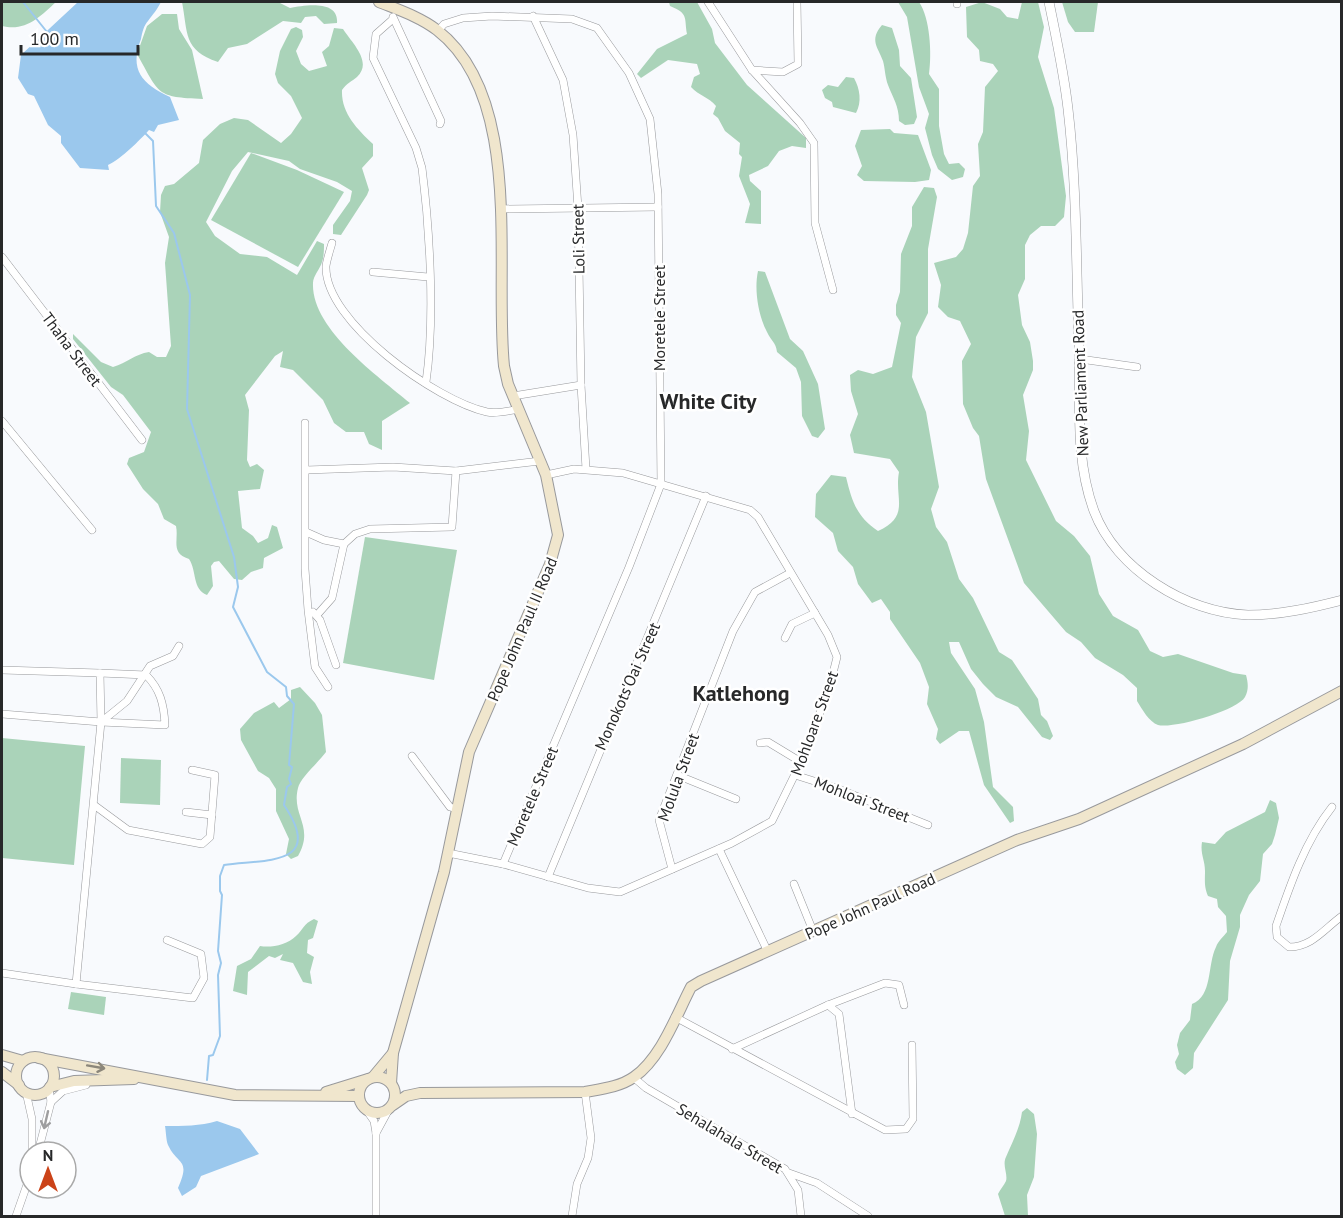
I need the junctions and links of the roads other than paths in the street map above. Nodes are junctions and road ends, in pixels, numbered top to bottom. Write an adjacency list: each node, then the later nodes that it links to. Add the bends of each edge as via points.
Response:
1 (379, 2): 5 (main road, Pope John Paul II Road)
2 (708, 2): 8 (street)
3 (797, 2): 8 (street, via 798,64 783,72)
4 (1049, 2): 18 (street, New Parliament Road, via 1068,111)
5 (394, 14): 7 (main road, Pope John Paul II Road); 9 (street); 16 (street, via 376,34 372,58 422,168)
6 (532, 16): 7 (street, Moretele Street, via 463,18 444,24); 10 (street, Moretele Street, via 572,19 597,28 629,73 650,119); 12 (street, Loli Street, via 563,80 573,135)
7 (438, 31): 11 (main road, Pope John Paul II Road, via 453,46 481,90 495,138)
8 (752, 70): 17 (street, via 814,143 815,223)
9 (440, 124)
10 (658, 207): 12 (street); 32 (street, Moretele Street)
11 (500, 208): 12 (street); 22 (main road, Pope John Paul II Road, via 501,340)
12 (578, 208): 21 (street, Loli Street)
13 (332, 243): 20 (street, via 326,266 343,312 396,363)
14 (2, 257): 26 (street, Thaha Street)
15 (373, 272): 16 (street)
16 (428, 277): 20 (street, via 430,351)
17 (833, 290)
18 (1080, 359): 19 (street); 38 (street, New Parliament Road, via 1082,467 1094,511 1131,565 1172,592 1233,614 1299,611)
19 (1137, 367)
20 (426, 382): 23 (street, via 487,412)
21 (581, 385): 22 (street); 28 (street, Loli Street)
22 (513, 396): 23 (main road, Pope John Paul II Road)
23 (519, 409): 27 (main road, Pope John Paul II Road)
24 (2, 420): 34 (street)
25 (305, 423): 29 (street)
26 (142, 440)
27 (540, 461): 30 (street); 31 (main road, Pope John Paul II Road)
28 (586, 469): 31 (street, Mohloare Street); 32 (street, Mohloare Street, via 623,473)
29 (306, 470): 30 (street, via 393,467); 35 (street)
30 (456, 471): 36 (street, via 452,526 370,529 355,534)
31 (546, 475): 61 (main road, Pope John Paul II Road, via 558,526 556,547 469,752)
32 (661, 484): 33 (street, Mohloare Street); 67 (street, Moretele Street)
33 (706, 496): 37 (street, Mohloare Street, via 750,510); 69 (street, Monokots'Oai Street)
34 (92, 530)
35 (306, 532): 36 (street); 39 (street)
36 (344, 544): 41 (street, via 332,598)
37 (790, 573): 40 (street, Mohloare Street); 56 (street, Molula Street, via 755,592 733,631)
38 (1341, 600)
39 (308, 610): 41 (street); 48 (street, via 315,668)
40 (815, 613): 42 (street, via 792,624); 54 (street, Mohloare Street, via 837,657)
41 (317, 615): 44 (street)
42 (785, 638)
43 (179, 646): 47 (street, via 173,656 150,666)
44 (336, 665)
45 (2, 670): 46 (street)
46 (100, 673): 47 (street); 51 (street)
47 (146, 675): 51 (street, via 127,701); 51 (street, via 156,685 164,706 165,725)
48 (328, 687)
49 (1341, 691): 72 (main road, Pope John Paul Road, via 1243,744 1089,814 1017,840)
50 (2, 714): 51 (street)
51 (101, 722): 59 (street)
52 (760, 742): 54 (street, via 768,742)
53 (412, 756): 61 (street, via 450,807)
54 (801, 762): 57 (street, Mohloare Street)
55 (192, 770): 63 (street, via 214,775)
56 (677, 775): 58 (street); 68 (street, Molula Street, via 659,820)
57 (795, 775): 64 (street, Mohloai Street); 65 (street, Mohloare Street, via 772,821)
58 (736, 799)
59 (94, 805): 63 (street, via 128,830 196,844 210,837); 76 (street)
60 (1332, 807): 71 (street, via 1306,851 1276,926 1277,937 1289,947 1300,947)
61 (457, 809): 66 (main road, Pope John Paul II Road)
62 (186, 812): 63 (street)
63 (212, 814)
64 (928, 825)
65 (719, 849): 68 (street, Mohloare Street); 74 (street)
66 (448, 853): 67 (street, Mohloare Street); 82 (main road, Pope John Paul II Road)
67 (503, 864): 69 (street, Mohloare Street)
68 (672, 869): 69 (street, Mohloare Street, via 620,892)
69 (548, 877)
70 (794, 884): 72 (street)
71 (1341, 916)
72 (813, 931): 74 (main road, Pope John Paul Road)
73 (167, 940): 76 (street, via 201,954 204,978 193,998)
74 (767, 950): 79 (main road, Pope John Paul Road, via 692,987)
75 (2, 973): 76 (street)
76 (76, 984)
77 (828, 1005): 78 (street, via 890,982 899,985); 81 (street); 101 (street, via 839,1014)
78 (904, 1005)
79 (675, 1017): 81 (street); 87 (main road, Pope John Paul Road, via 655,1054)
80 (912, 1045): 101 (street, via 911,1125 885,1130)
81 (732, 1049): 101 (street)
82 (393, 1053): 88 (main road); 91 (main road)
83 (2, 1055): 85 (main road)
84 (39, 1058): 85 (main road); 90 (main road, one-way to 90); 92 (main road, via 52,1069)
85 (23, 1061): 93 (main road, via 16,1074)
86 (2, 1072): 93 (main road)
87 (633, 1077): 94 (main road, Pope John Paul Road); 105 (street, Sehalahala Street)
88 (371, 1078): 91 (main road, via 383,1077); 96 (main road); 97 (main road, via 361,1086)
89 (99, 1080): 90 (main road); 92 (main road); 98 (street, via 63,1091)
90 (164, 1080): 96 (main road, via 235,1095)
91 (392, 1084): 95 (main road, Pope John Paul Road); 99 (main road, via 396,1092)
92 (50, 1087): 93 (main road, via 38,1094); 98 (street)
93 (22, 1089): 103 (street, via 32,1119)
94 (585, 1092): 95 (main road, Pope John Paul Road); 109 (street, via 591,1138)
95 (420, 1093): 99 (main road, Pope John Paul Road, via 406,1096)
96 (314, 1095): 97 (main road)
97 (359, 1096): 100 (main road)
98 (51, 1102): 104 (street, one-way to 104)
99 (391, 1107): 100 (main road, via 378,1113); 102 (street)
100 (367, 1111): 102 (street)
101 (852, 1114)
102 (376, 1133): 108 (street)
103 (32, 1140)
104 (41, 1140)
105 (789, 1173): 110 (street, Sehalahala Street, via 798,1190); 111 (street, via 818,1183)
106 (22, 1200): 107 (street)
107 (16, 1216)
108 (376, 1216)
109 (572, 1216)
110 (801, 1216)
111 (868, 1216)

